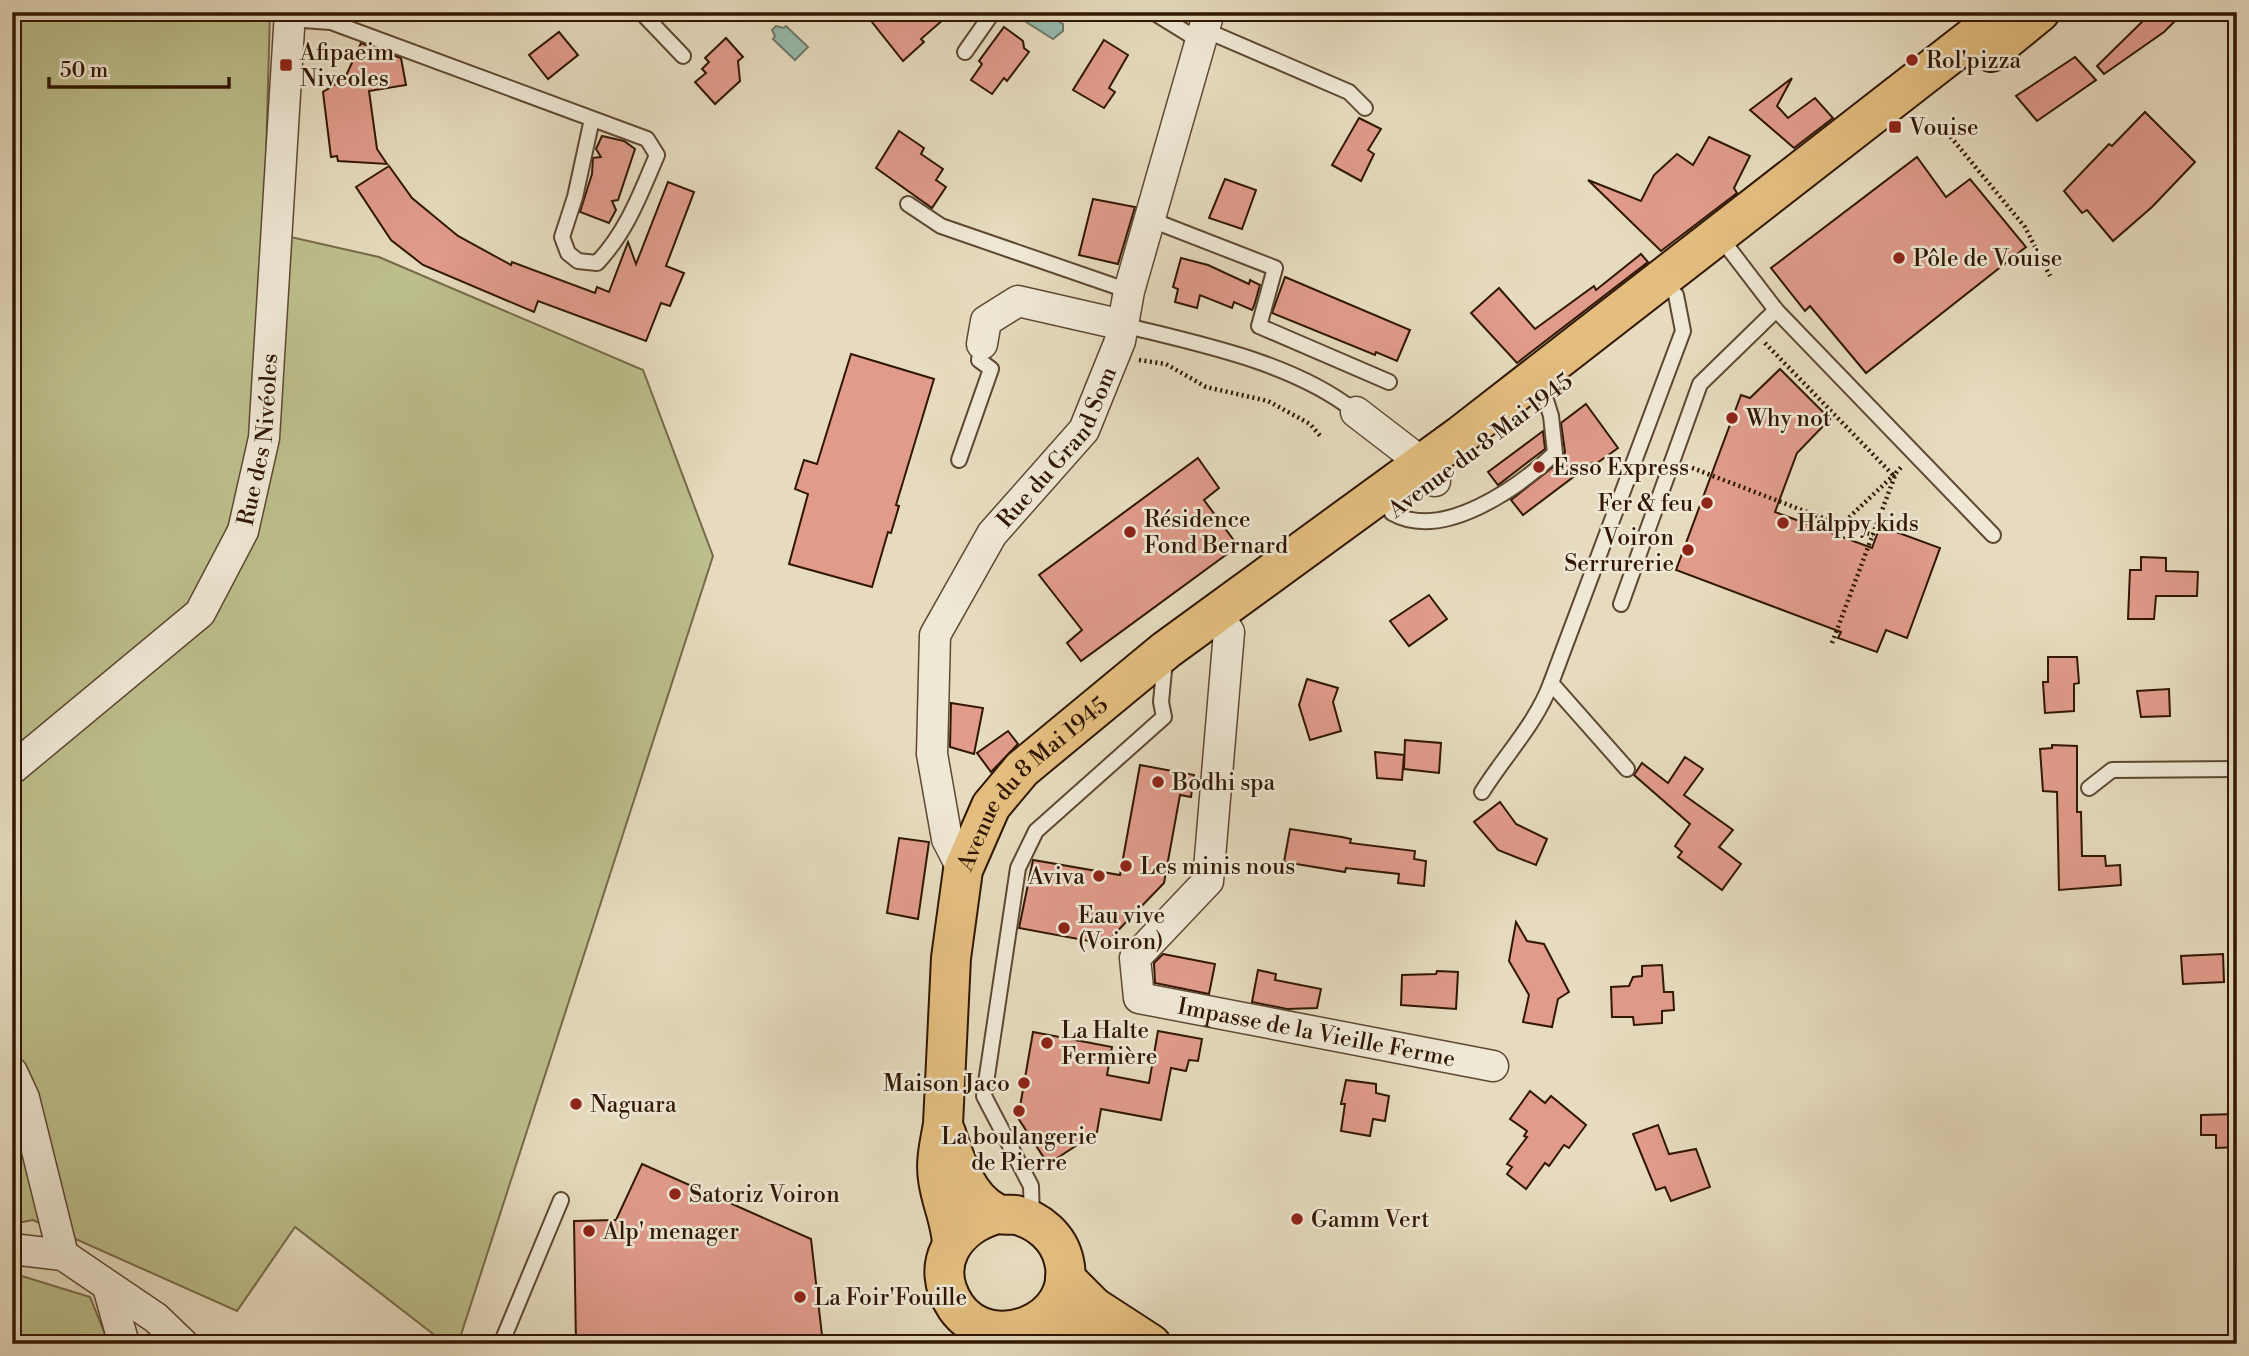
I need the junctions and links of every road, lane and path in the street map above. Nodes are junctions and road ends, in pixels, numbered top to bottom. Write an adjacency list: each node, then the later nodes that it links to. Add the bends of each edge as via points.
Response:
1 (641, 12): 9 (lane)
2 (993, 12): 8 (lane)
3 (1153, 12): 7 (lane)
4 (2040, 12): 6 (main road, Avenue du 8 Mai 1945)
5 (289, 16): 11 (lane, via 331,22); 40 (street, Rue des Nivéoles, via 264,438 243,531 200,613)
6 (2000, 20): 15 (main road, Avenue du 8 Mai 1945)
7 (1205, 28): 10 (lane, via 1349,92); 14 (street, Rue du Grand Som)
8 (965, 52)
9 (683, 56)
10 (1366, 108)
11 (592, 119): 11 (lane, via 647,139 657,155 631,218 597,263 578,261 568,253 562,237)
12 (1940, 124): 16 (path, via 2025,227)
13 (908, 204): 17 (lane, via 941,226)
14 (1149, 219): 17 (street, Rue du Grand Som); 23 (lane, via 1275,268 1259,326)
15 (1725, 244): 18 (main road, Avenue du 8 Mai 1945); 19 (lane); 29 (main road, Avenue du 8 Mai 1945, via 1461,435)
16 (2050, 275)
17 (1129, 291): 20 (street, Rue du Grand Som)
18 (1676, 295): 24 (main road, Avenue du 8 Mai 1945); 39 (lane, via 1683,331)
19 (1776, 310): 21 (lane); 26 (lane)
20 (1123, 325): 22 (street, via 1018,301 986,321); 25 (lane, via 1226,350 1331,392); 45 (street, Rue du Grand Som, via 1084,430 992,534 935,635 932,754 947,839)
21 (1754, 332): 28 (lane, via 1700,384); 30 (path)
22 (982, 344): 27 (lane, via 979,360 990,369)
23 (1389, 382)
24 (1545, 397): 29 (main road, Avenue du 8 Mai 1945); 31 (lane, via 1555,453 1528,478 1485,506 1447,517 1420,520)
25 (1356, 411): 29 (street)
26 (1914, 453): 30 (path); 34 (lane)
27 (959, 460)
28 (1672, 460): 32 (path); 35 (lane)
29 (1428, 471): 31 (main road, Avenue du 8 Mai 1945); 36 (main road, Avenue du 8 Mai 1945)
30 (1895, 474): 32 (path); 33 (path)
31 (1392, 513): 36 (main road, Avenue du 8 Mai 1945)
32 (1842, 525): 33 (path)
33 (1873, 535): 37 (path)
34 (1993, 535)
35 (1621, 604)
36 (1222, 622): 38 (main road, Avenue du 8 Mai 1945); 47 (street, Impasse de la Vieille Ferme, via 1208,881 1135,958 1139,998)
37 (1832, 643)
38 (1165, 666): 45 (main road, Avenue du 8 Mai 1945, via 1022,769 991,806); 46 (main road, Avenue du 8 Mai 1945, via 1001,822); 51 (lane, via 1164,717 1036,831 1018,868 984,1096 1031,1186)
39 (1551, 683): 41 (lane); 44 (lane, via 1542,709)
40 (12, 769)
41 (1628, 769)
42 (2237, 769): 43 (lane, via 2112,770)
43 (2090, 788)
44 (1482, 792)
45 (963, 870): 46 (main road, Avenue du 8 Mai 1945)
46 (956, 909): 49 (main road, Avenue du 8 Mai 1945)
47 (1493, 1066)
48 (12, 1072): 54 (street, via 24,1098)
49 (943, 1124): 51 (main road, via 969,1187); 52 (main road, Avenue du 8 Mai 1945, via 938,1180 951,1222)
50 (561, 1200): 61 (lane)
51 (1014, 1217): 52 (main road, via 980,1219); 55 (main road, via 1046,1230 1064,1261)
52 (952, 1244): 57 (main road, via 945,1282)
53 (12, 1249): 54 (street)
54 (64, 1255): 56 (street)
55 (1065, 1279): 58 (main road, via 1051,1313); 63 (main road, via 1094,1307)
56 (108, 1287): 59 (street); 60 (street, via 156,1318)
57 (956, 1329): 58 (main road)
58 (1010, 1334): 62 (main road, via 1055,1326)
59 (124, 1344)
60 (183, 1344)
61 (501, 1344)
62 (1104, 1344)
63 (1151, 1344)

